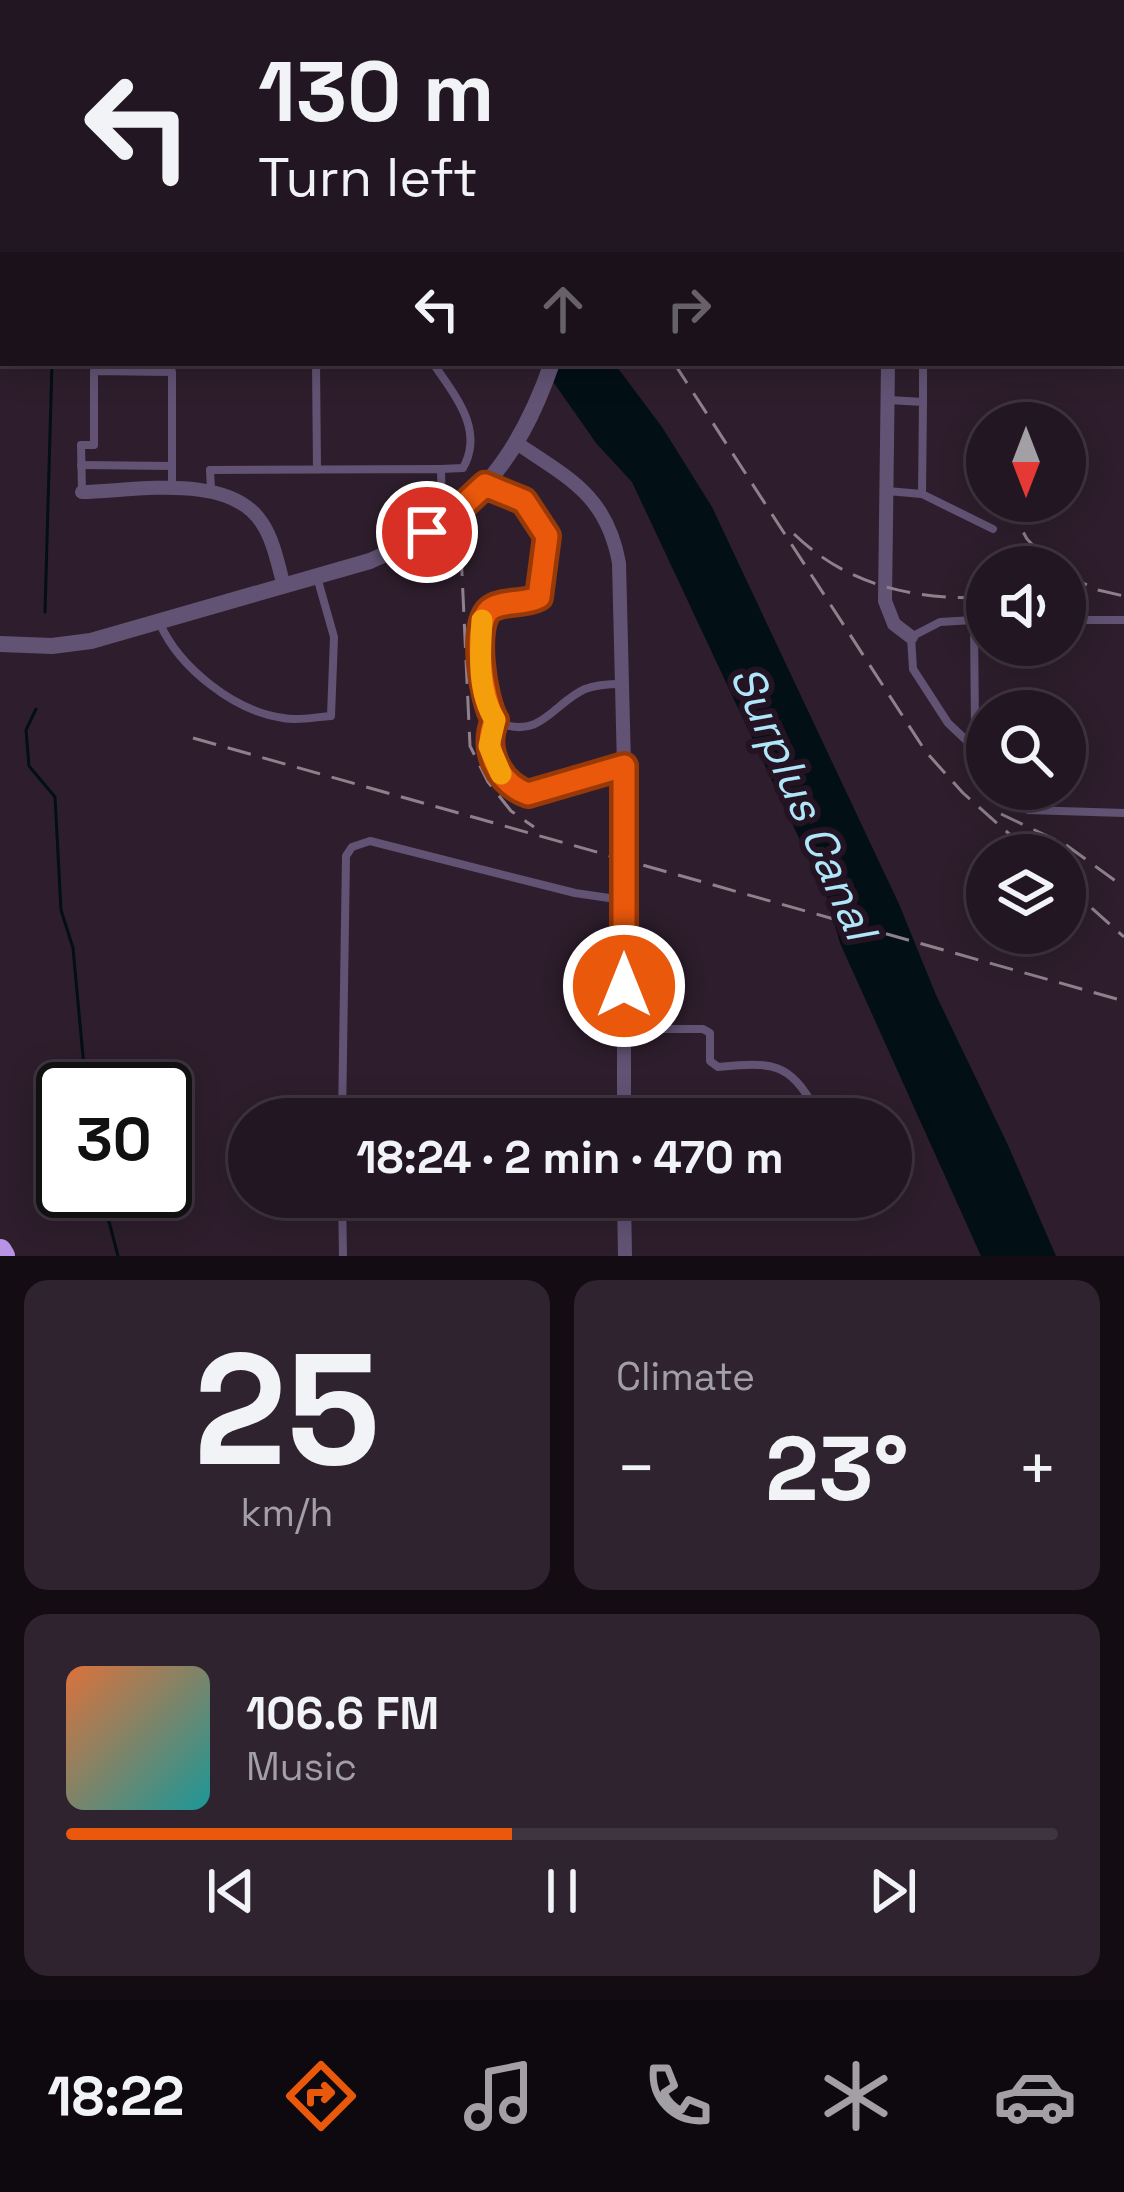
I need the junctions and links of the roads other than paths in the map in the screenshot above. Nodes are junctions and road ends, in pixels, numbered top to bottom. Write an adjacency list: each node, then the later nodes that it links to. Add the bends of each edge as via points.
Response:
1 (316, 366): 11 (lane)
2 (435, 366): 12 (lane, via 470,422 464,468)
3 (551, 366): 8 (street)
4 (888, 366): 6 (street)
5 (922, 366): 7 (lane)
6 (888, 400): 7 (lane); 16 (street)
7 (923, 401): 18 (lane)
8 (518, 444): 13 (street); 29 (street, via 595,500 613,532)
9 (81, 465): 10 (lane); 10 (lane, via 81,446 94,445 94,371 172,372); 17 (lane)
10 (172, 466): 14 (lane)
11 (317, 469): 12 (lane); 15 (lane, via 210,470)
12 (441, 469): 19 (lane)
13 (485, 485): 19 (street); 30 (lane, via 524,501 547,536 539,597 496,605 482,622 482,679)
14 (172, 490): 15 (street); 17 (street)
15 (211, 490): 22 (street, via 262,522)
16 (885, 491): 18 (lane); 27 (street, via 886,608)
17 (82, 492)
18 (922, 494): 20 (lane)
19 (442, 523): 21 (street, via 370,561)
20 (993, 529)
21 (317, 577): 22 (street); 26 (lane, via 334,637 331,716 284,718 238,702 192,669)
22 (284, 586): 26 (street)
23 (966, 620): 27 (lane, via 940,622)
24 (1086, 620): 25 (lane)
25 (1124, 620)
26 (160, 622): 28 (street, via 72,644)
27 (911, 637): 31 (lane, via 913,669)
28 (0, 644)
29 (623, 684): 30 (lane, via 585,689 530,726); 32 (street)
30 (495, 720): 32 (lane, via 489,746 515,789 539,793)
31 (966, 739)
32 (624, 766): 35 (street)
33 (1028, 810): 34 (lane)
34 (1124, 813)
35 (624, 900): 36 (street); 37 (lane, via 370,841 352,847)
36 (624, 1029): 38 (street); 39 (lane, via 703,1029 718,1067 764,1064 799,1079)
37 (342, 1098)
38 (624, 1098)
39 (809, 1098)
40 (342, 1218): 42 (lane)
41 (624, 1218): 43 (street)
42 (343, 1256)
43 (625, 1256)

